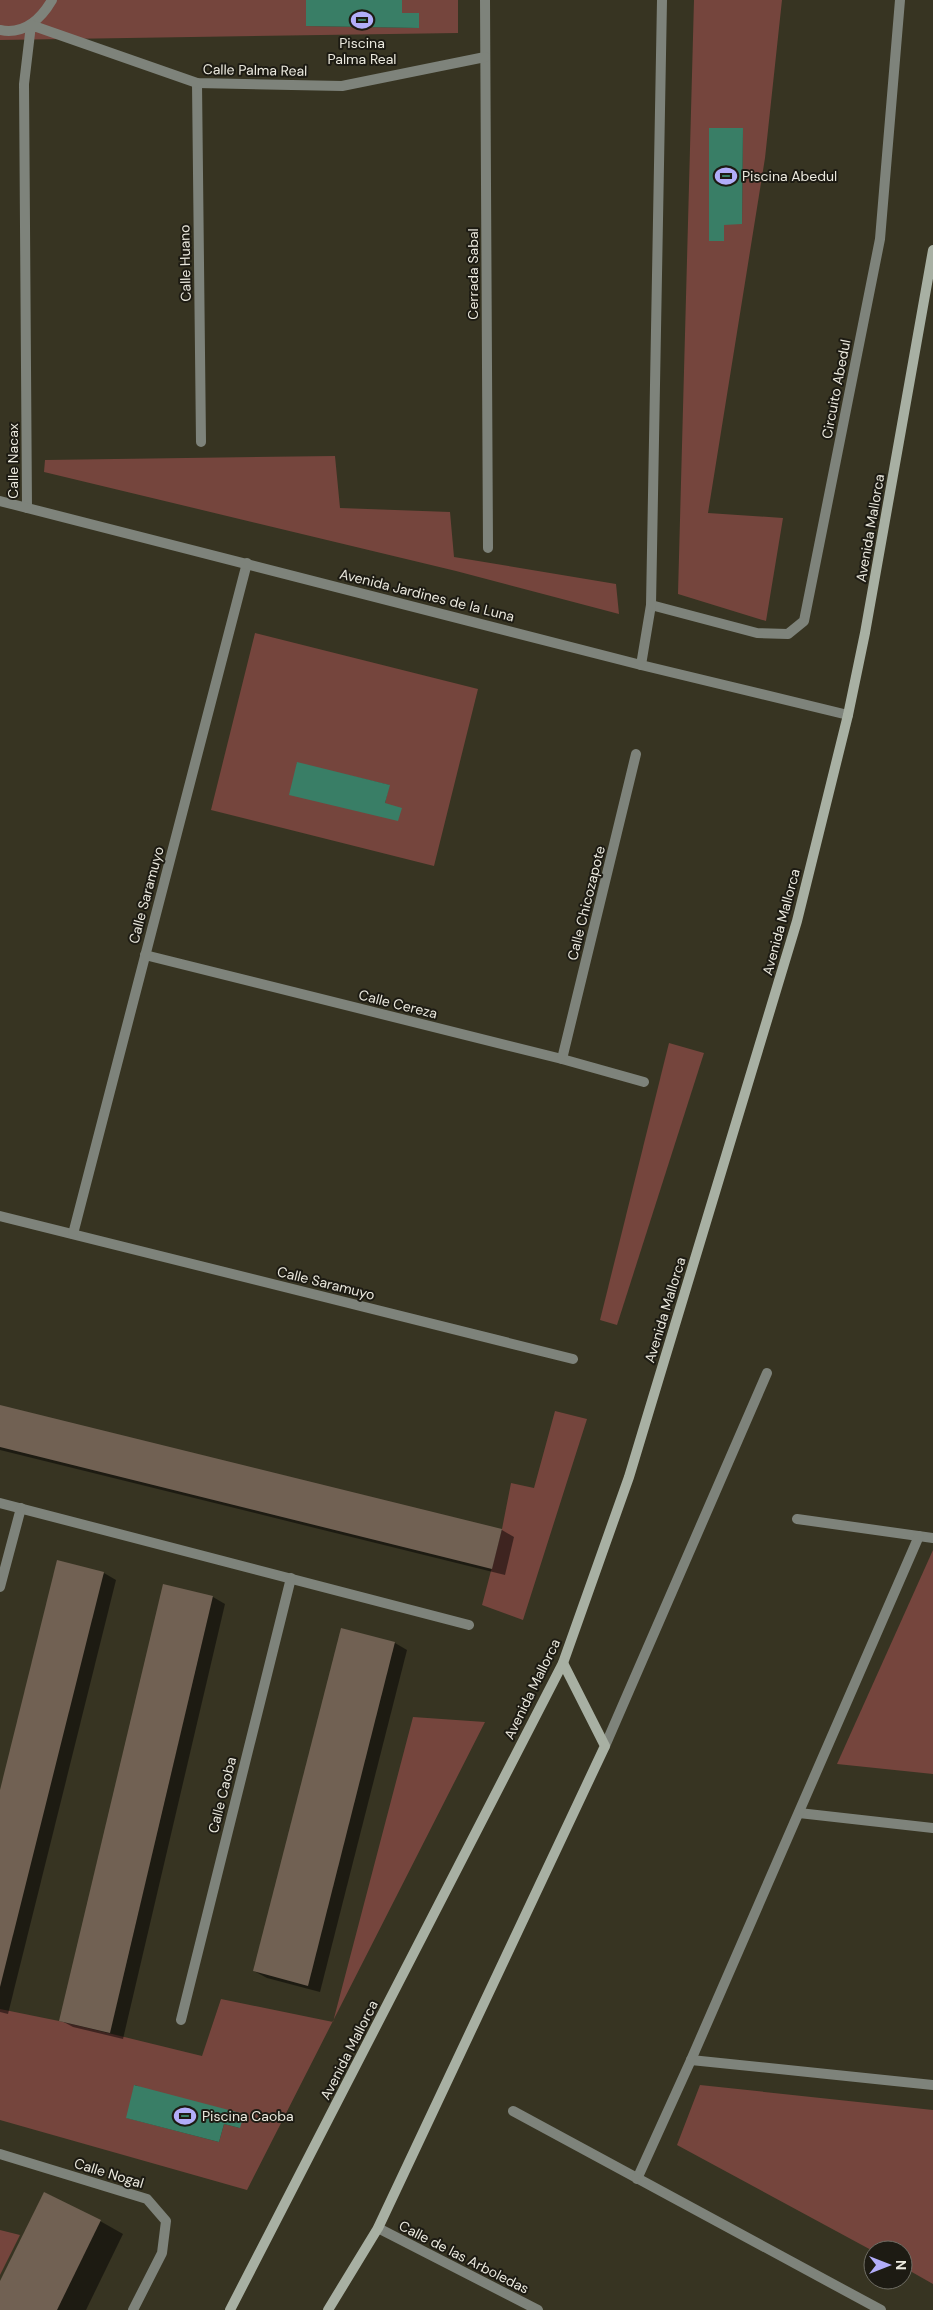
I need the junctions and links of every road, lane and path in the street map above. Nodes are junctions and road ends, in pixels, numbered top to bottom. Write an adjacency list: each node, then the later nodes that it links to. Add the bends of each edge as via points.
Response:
1 (52, 0): 5 (street, via 44,14)
2 (485, 0): 7 (street, Cerrada Sabal)
3 (662, 0): 15 (street)
4 (900, 0): 15 (street, Circuito Abedul, via 880,239 804,621 788,634 757,633)
5 (31, 25): 6 (street, via 18,30); 8 (street, Calle Palma Real); 12 (street, Calle Nacax, via 24,84)
6 (0, 30)
7 (485, 57): 8 (street, Calle Palma Real, via 342,86); 13 (street, Cerrada Sabal)
8 (197, 83): 10 (street, Calle Huano)
9 (933, 250): 17 (main road, Avenida Mallorca)
10 (201, 442)
11 (0, 502): 12 (street, Avenida Jardines de la Luna)
12 (27, 508): 14 (street, Avenida Jardines de la Luna)
13 (488, 548)
14 (247, 563): 16 (street, Avenida Jardines de la Luna); 19 (street, Calle Saramuyo)
15 (651, 606): 16 (street)
16 (641, 664): 17 (street, Avenida Jardines de la Luna)
17 (848, 715): 34 (main road, Avenida Mallorca, via 797,921 628,1478)
18 (636, 754): 20 (street, Calle Chicozapote)
19 (145, 955): 20 (street, Calle Cereza); 23 (street, Calle Saramuyo)
20 (562, 1059): 21 (street, Calle Cereza)
21 (644, 1082)
22 (0, 1216): 23 (street, Calle Saramuyo)
23 (73, 1234): 24 (street, Calle Saramuyo)
24 (573, 1359)
25 (767, 1373): 35 (street)
26 (0, 1503): 27 (street)
27 (21, 1508): 31 (street); 32 (street)
28 (797, 1519): 29 (street)
29 (918, 1536): 30 (street); 36 (street)
30 (933, 1538)
31 (291, 1578): 33 (street); 38 (street, Calle Caoba)
32 (0, 1587)
33 (469, 1624)
34 (563, 1663): 35 (main road); 46 (main road, Avenida Mallorca)
35 (605, 1746): 44 (main road)
36 (800, 1813): 37 (street); 39 (street)
37 (933, 1828)
38 (180, 2020)
39 (692, 2060): 40 (street); 43 (street)
40 (933, 2085)
41 (512, 2112): 43 (street)
42 (0, 2154): 45 (street, Calle Nogal, via 147,2199 166,2222 162,2253)
43 (636, 2179): 49 (street)
44 (378, 2228): 47 (main road); 48 (street, Calle de las Arboledas)
45 (133, 2310)
46 (230, 2310)
47 (328, 2310)
48 (538, 2310)
49 (881, 2310)

